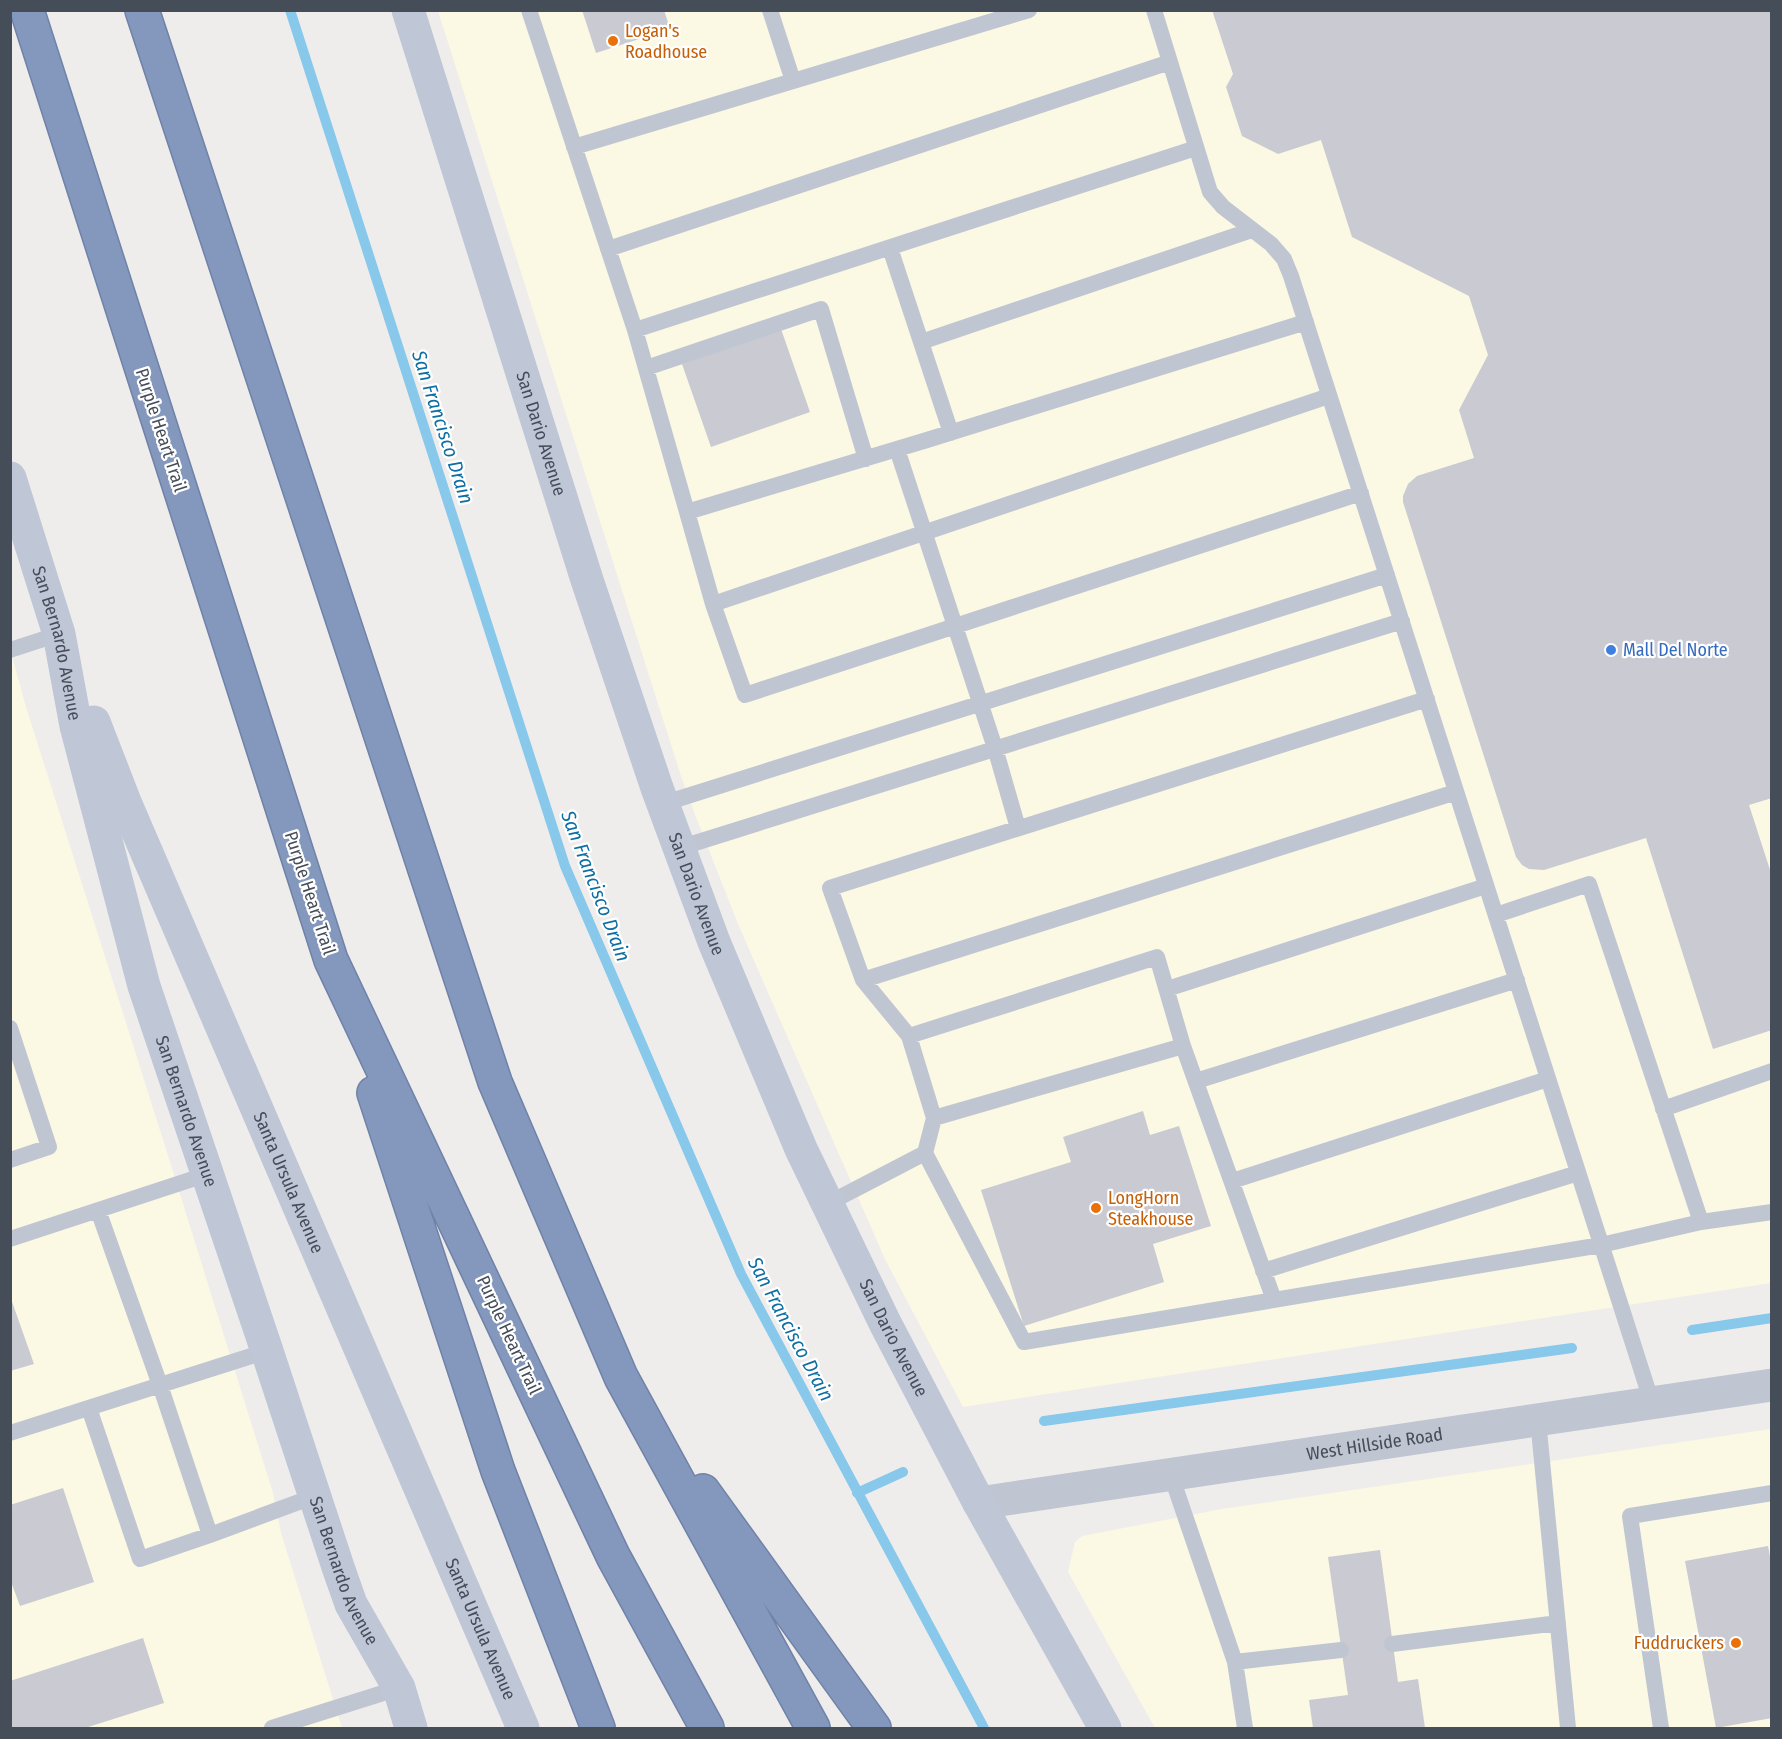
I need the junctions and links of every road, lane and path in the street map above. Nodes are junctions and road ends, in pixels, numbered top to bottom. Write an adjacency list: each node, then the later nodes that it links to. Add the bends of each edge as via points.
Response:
1 (27, 10): 42 (highway, Purple Heart Trail)
2 (142, 10): 68 (highway, via 495,1082)
3 (408, 10): 37 (main road, San Dario Avenue, via 587,580)
4 (529, 10): 10 (lane)
5 (770, 10): 9 (lane)
6 (1029, 10): 9 (lane)
7 (1155, 10): 8 (lane)
8 (1170, 62): 11 (lane); 14 (lane)
9 (793, 81): 10 (lane)
10 (574, 147): 14 (lane)
11 (1196, 148): 12 (lane, via 1210,192); 13 (lane)
12 (1252, 230): 15 (lane, via 1284,259); 17 (lane)
13 (890, 248): 16 (lane); 17 (lane)
14 (608, 249): 16 (lane)
15 (1306, 322): 19 (lane); 20 (lane)
16 (635, 330): 18 (lane)
17 (921, 342): 20 (lane)
18 (646, 368): 22 (lane, via 821,309); 25 (lane)
19 (1329, 396): 24 (lane); 26 (lane)
20 (951, 433): 21 (lane)
21 (897, 449): 22 (lane); 26 (lane)
22 (866, 459): 25 (lane)
23 (10, 478): 31 (main road, San Bernardo Avenue)
24 (1361, 493): 27 (lane); 30 (lane)
25 (687, 513): 28 (lane)
26 (925, 532): 28 (lane); 30 (lane)
27 (1387, 575): 29 (lane); 34 (lane)
28 (713, 604): 30 (lane, via 745,695)
29 (1402, 621): 33 (lane); 35 (lane)
30 (955, 626): 34 (lane)
31 (59, 634): 32 (lane); 57 (main road, San Bernardo Avenue, via 76,726 144,986); 87 (main road, Santa Ursula Avenue, via 125,802)
32 (10, 650)
33 (1426, 699): 36 (lane); 38 (lane)
34 (980, 704): 35 (lane); 37 (lane)
35 (995, 748): 38 (lane); 39 (lane)
36 (1456, 792): 40 (lane); 43 (lane)
37 (662, 804): 39 (main road, San Dario Avenue)
38 (1018, 828): 43 (lane, via 830,888)
39 (679, 848): 59 (main road, San Dario Avenue, via 714,942)
40 (1486, 886): 41 (lane); 45 (lane)
41 (1496, 915): 44 (lane); 52 (lane, via 1589,884)
42 (331, 960): 88 (highway, via 498,1471); 89 (highway, Purple Heart Trail, via 613,1556)
43 (862, 980): 47 (lane)
44 (1517, 980): 50 (lane); 51 (lane)
45 (1167, 989): 47 (lane, via 1157,957); 48 (lane)
46 (10, 1028): 55 (lane, via 49,1147)
47 (909, 1036): 53 (lane)
48 (1183, 1046): 51 (lane); 53 (lane)
49 (1772, 1071): 52 (lane)
50 (1548, 1078): 56 (lane); 58 (lane)
51 (1196, 1081): 58 (lane)
52 (1664, 1109): 62 (lane)
53 (934, 1118): 54 (lane)
54 (925, 1153): 59 (lane); 66 (lane, via 1024,1342)
55 (10, 1160)
56 (1578, 1173): 64 (lane); 65 (lane)
57 (208, 1174): 60 (lane); 67 (main road, San Bernardo Avenue)
58 (1232, 1181): 65 (lane)
59 (827, 1204): 78 (main road, San Dario Avenue)
60 (98, 1210): 63 (lane); 69 (lane)
61 (1772, 1212): 62 (lane)
62 (1701, 1222): 64 (lane)
63 (10, 1239)
64 (1601, 1245): 66 (lane); 71 (lane)
65 (1263, 1271): 66 (lane)
66 (1274, 1300)
67 (267, 1351): 69 (lane); 77 (main road, San Bernardo Avenue)
68 (621, 1377): 90 (highway); 91 (highway)
69 (160, 1385): 72 (lane); 79 (lane)
70 (1772, 1385): 71 (street, West Hillside Road)
71 (1652, 1403): 73 (street, West Hillside Road)
72 (89, 1408): 74 (lane); 79 (lane, via 140,1559)
73 (1538, 1420): 75 (street, West Hillside Road); 80 (lane)
74 (10, 1433)
75 (1171, 1474): 78 (street, West Hillside Road); 83 (lane)
76 (1772, 1493): 95 (lane, via 1630,1516)
77 (315, 1496): 79 (lane); 84 (main road, San Bernardo Avenue, via 351,1604)
78 (979, 1503): 92 (main road, San Dario Avenue)
79 (210, 1535)
80 (1558, 1623): 81 (lane); 94 (lane)
81 (1392, 1644)
82 (1341, 1650): 83 (lane)
83 (1235, 1662): 93 (lane)
84 (399, 1688): 85 (lane); 86 (main road, San Bernardo Avenue)
85 (272, 1728)
86 (411, 1728)
87 (523, 1728)
88 (598, 1728)
89 (707, 1728)
90 (813, 1728)
91 (874, 1728)
92 (1105, 1728)
93 (1245, 1728)
94 (1568, 1728)
95 (1661, 1728)

